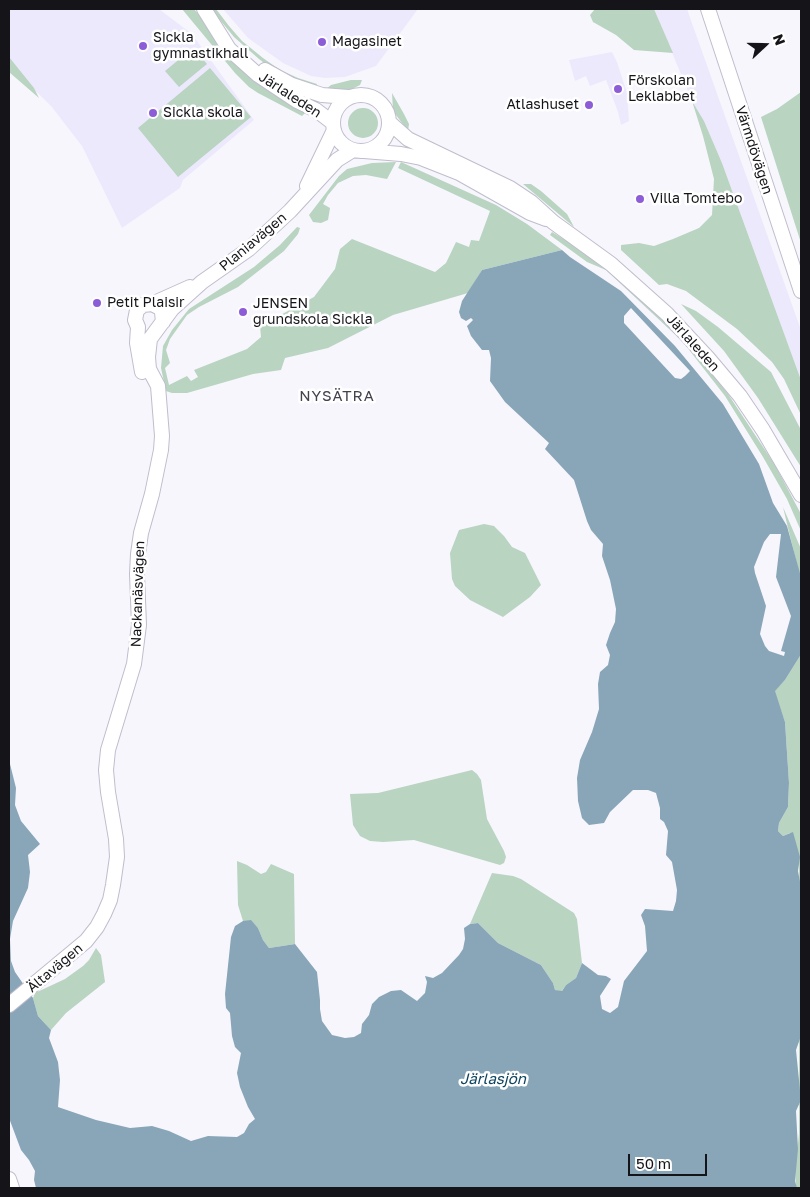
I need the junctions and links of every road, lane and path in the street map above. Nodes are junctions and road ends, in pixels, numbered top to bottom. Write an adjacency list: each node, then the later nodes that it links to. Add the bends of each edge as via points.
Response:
1 (708, 9): 10 (main road, Värmdövägen)
2 (207, 14): 3 (main road, Järlaleden, via 263,68 292,85 322,95); 5 (main road, Järlaleden, via 228,49 258,75 316,110)
3 (348, 98): 4 (main road, via 358,94 376,98 388,112); 5 (main road, via 337,108)
4 (390, 123): 6 (main road, via 382,142 374,148); 8 (main road, Järlaleden, via 408,139 510,188)
5 (334, 127): 6 (main road, via 338,139); 7 (main road, Planiavägen)
6 (358, 150): 7 (main road, Planiavägen, via 337,160); 8 (main road, Järlaleden, via 421,158 459,173)
7 (302, 198): 9 (main road, Planiavägen, via 249,249)
8 (552, 222): 15 (main road, Järlaleden, via 611,264 667,314 708,358 740,396)
9 (202, 282): 11 (main road, Planiavägen); 12 (main road, Planiavägen, via 172,309)
10 (801, 291)
11 (152, 304): 12 (main road, via 162,312); 13 (main road, Nackanäsvägen, via 137,310 135,320)
12 (160, 326): 13 (main road, via 148,332); 14 (main road, Nackanäsvägen, via 150,339 148,357 149,369 158,386)
13 (138, 327): 14 (main road, Nackanäsvägen, via 142,375)
14 (160, 406): 16 (main road, Nackanäsvägen, via 161,450 138,554 139,625 134,664 106,761 116,839 116,874 110,900)
15 (801, 495)
16 (97, 927): 17 (main road, Ältavägen, via 86,941)
17 (9, 1005)
18 (9, 1179): 19 (main road)
19 (12, 1188)

